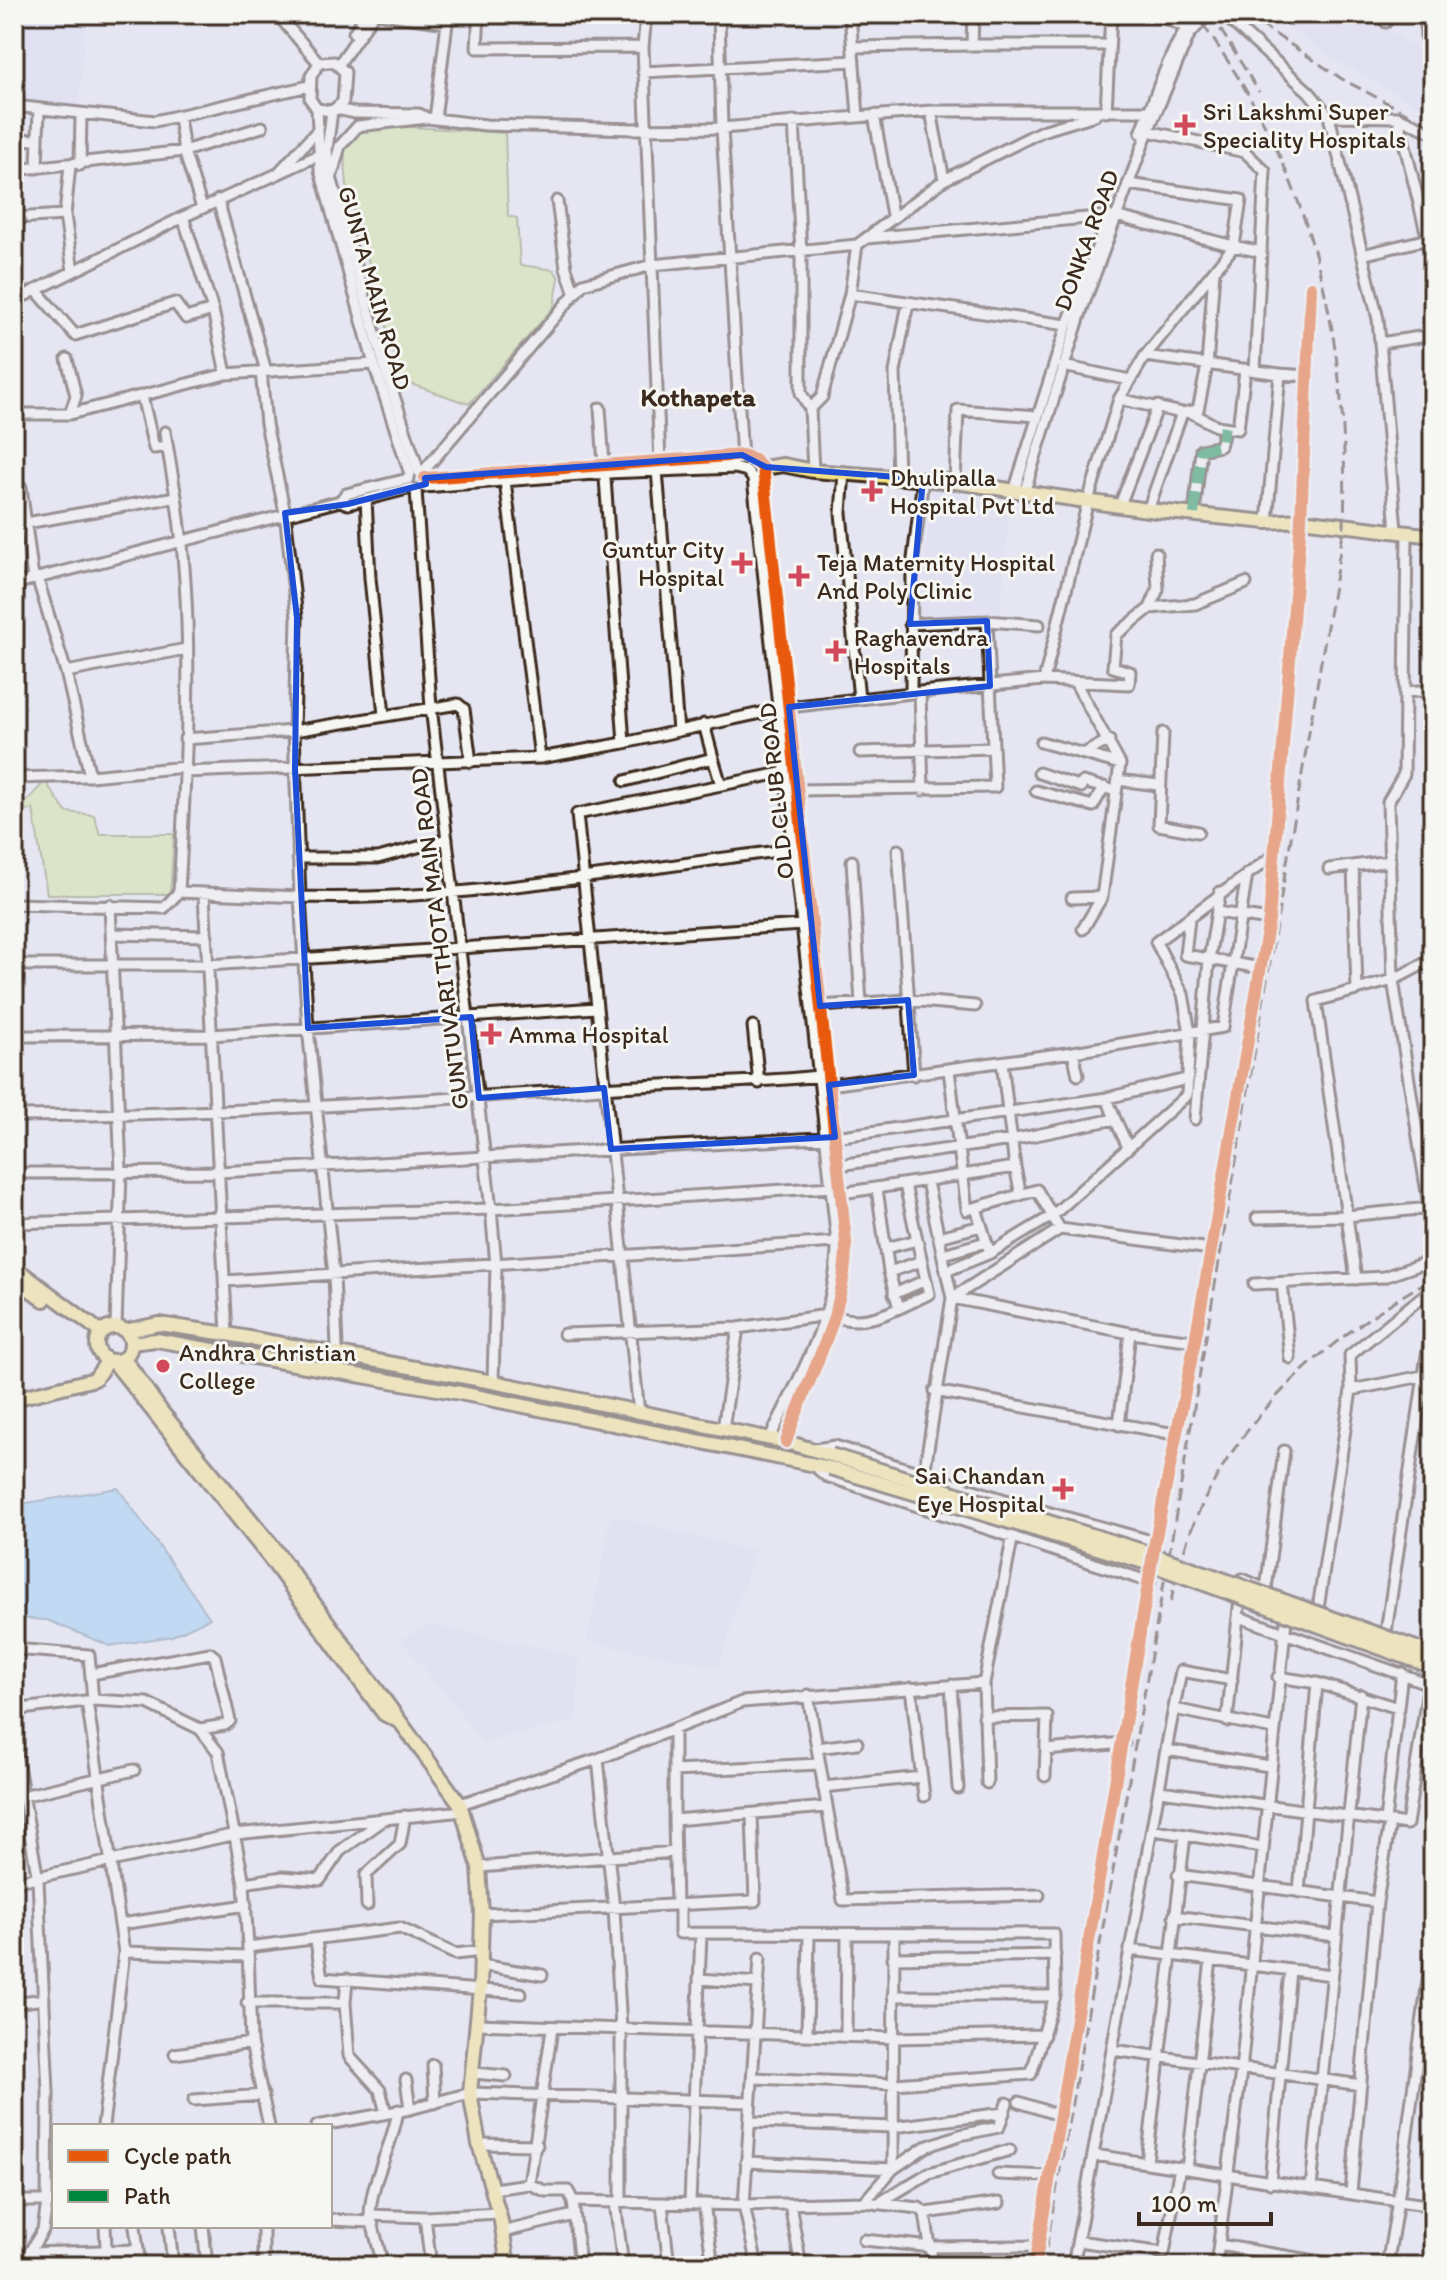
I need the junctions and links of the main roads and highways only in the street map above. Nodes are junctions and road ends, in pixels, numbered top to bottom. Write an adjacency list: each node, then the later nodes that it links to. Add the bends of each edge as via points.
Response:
1 (763, 468): 2 (main road, via 783,465 955,482 1148,510)
2 (1433, 536)
3 (14, 1267): 6 (main road)
4 (14, 1278): 6 (main road)
5 (124, 1334): 6 (main road); 7 (main road); 9 (main road, via 812,1464); 9 (main road, via 159,1324 339,1354 770,1438 815,1449)
6 (100, 1336): 7 (main road, via 100,1353)
7 (115, 1360): 8 (main road, via 95,1379); 12 (main road, via 271,1544 461,1807 479,1867 482,1914 470,2093)
8 (14, 1399)
9 (830, 1462): 10 (main road, bridge, via 1143,1551); 11 (main road, bridge, via 1147,1563)
10 (1433, 1652)
11 (1433, 1667)
12 (503, 2224): 13 (main road); 14 (main road)
13 (508, 2266)
14 (516, 2266)

